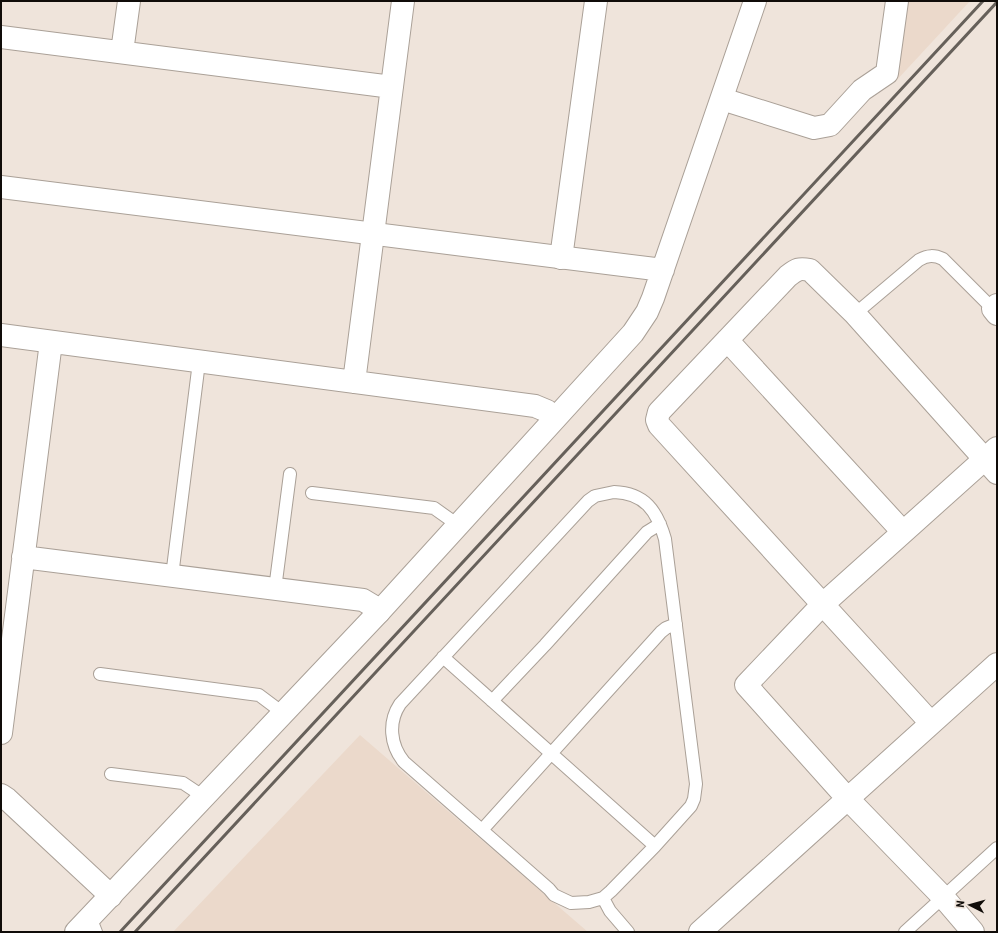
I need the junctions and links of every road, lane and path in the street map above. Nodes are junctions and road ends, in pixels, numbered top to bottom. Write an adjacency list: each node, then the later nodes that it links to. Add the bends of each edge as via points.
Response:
1 (129, 1): 7 (street)
2 (403, 1): 8 (street)
3 (596, 1): 12 (street)
4 (755, 1): 9 (street)
5 (897, 1): 9 (street, via 887,73 862,90 830,125 814,128)
6 (1, 37): 7 (street)
7 (122, 52): 8 (street)
8 (392, 87): 11 (street)
9 (722, 99): 13 (street)
10 (1, 187): 11 (street)
11 (373, 233): 12 (street); 20 (street)
12 (561, 258): 13 (street)
13 (663, 270): 21 (street, via 647,312 633,333)
14 (996, 309): 15 (lane, via 943,259 926,256)
15 (855, 314): 17 (street, via 810,270 796,269); 22 (street)
16 (1, 335): 18 (street)
17 (727, 340): 27 (street); 31 (street, via 659,412 657,420)
18 (51, 342): 19 (street); 28 (street)
19 (199, 362): 20 (street); 29 (lane)
20 (354, 382): 21 (street, via 535,406)
21 (555, 418): 26 (street)
22 (993, 460): 27 (street)
23 (290, 474): 30 (lane)
24 (312, 492): 26 (lane, via 434,508)
25 (660, 524): 33 (lane, via 666,539); 34 (lane, via 647,503 639,497 623,492 595,496); 37 (lane, via 647,532)
26 (458, 525): 32 (street)
27 (903, 532): 31 (street)
28 (23, 557): 29 (street); 40 (street)
29 (172, 576): 30 (street)
30 (275, 589): 32 (street, via 363,600)
31 (822, 605): 39 (street); 45 (street, via 746,685)
32 (379, 612): 38 (street)
33 (676, 624): 41 (lane, via 661,632); 47 (lane, via 696,784 691,806)
34 (443, 657): 37 (lane); 46 (lane, via 400,704 392,727 393,742 398,756 404,762)
35 (997, 664): 39 (street)
36 (100, 674): 38 (lane, via 259,695)
37 (492, 701): 41 (lane)
38 (283, 713): 44 (street)
39 (931, 723): 45 (street)
40 (1, 733)
41 (551, 754): 46 (lane); 47 (lane)
42 (111, 774): 44 (lane, via 183,783)
43 (1, 795): 49 (street)
44 (204, 797): 49 (street)
45 (848, 799): 51 (street); 54 (street)
46 (482, 830): 50 (lane, via 562,900 580,904)
47 (655, 846): 50 (lane)
48 (997, 848): 51 (lane)
49 (111, 896): 52 (street)
50 (603, 898): 53 (lane)
51 (944, 898): 55 (lane); 56 (street)
52 (87, 927)
53 (628, 932)
54 (700, 932)
55 (905, 932)
56 (973, 932)

